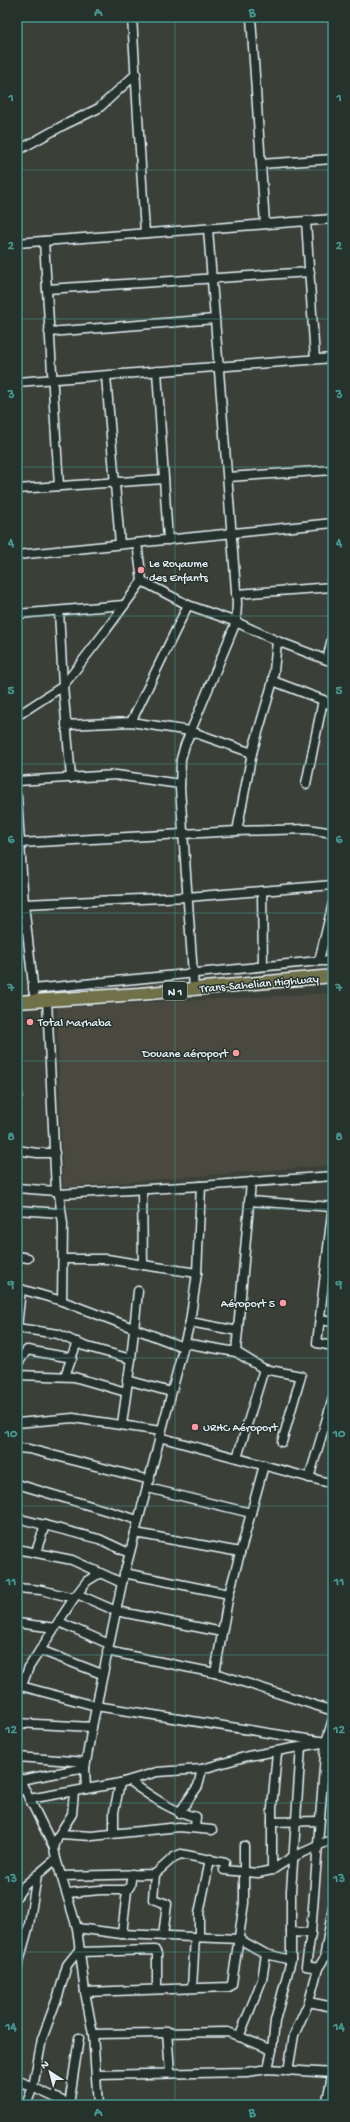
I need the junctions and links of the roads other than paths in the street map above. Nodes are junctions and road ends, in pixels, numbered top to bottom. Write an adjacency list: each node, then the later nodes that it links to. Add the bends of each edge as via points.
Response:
1 (132, 17): 3 (street)
2 (251, 17): 6 (street)
3 (136, 74): 4 (street, via 99,108); 11 (street)
4 (17, 151)
5 (333, 159): 6 (street)
6 (261, 164): 9 (street)
7 (333, 219): 8 (street)
8 (306, 221): 9 (street); 14 (street)
9 (265, 224): 10 (street)
10 (208, 229): 11 (street); 15 (street)
11 (145, 233): 12 (street)
12 (44, 241): 13 (street); 16 (street)
13 (17, 243)
14 (310, 272): 15 (street); 20 (street)
15 (212, 278): 16 (street); 17 (street)
16 (47, 289): 18 (street)
17 (215, 319): 18 (street); 21 (street)
18 (49, 332): 24 (street)
19 (333, 358): 20 (street)
20 (315, 359): 21 (street)
21 (219, 366): 22 (street); 27 (street)
22 (157, 371): 23 (street); 28 (street)
23 (106, 376): 24 (street); 29 (street)
24 (52, 380): 25 (street); 30 (street)
25 (17, 382)
26 (333, 470): 27 (street)
27 (228, 477): 33 (street)
28 (164, 479): 29 (street); 34 (street)
29 (114, 482): 30 (street); 36 (street)
30 (59, 486): 31 (street)
31 (17, 489)
32 (333, 523): 33 (street)
33 (232, 533): 34 (street); 40 (street)
34 (168, 540): 35 (street)
35 (137, 543): 36 (street); 38 (street)
36 (120, 544): 37 (street)
37 (17, 555)
38 (142, 581): 41 (street); 42 (street)
39 (333, 587): 40 (street)
40 (236, 594): 45 (street)
41 (124, 605): 43 (street); 50 (street)
42 (188, 605): 45 (street); 54 (street)
43 (59, 611): 44 (street); 50 (street)
44 (17, 614)
45 (236, 622): 47 (street); 56 (street)
46 (333, 634): 48 (street)
47 (277, 641): 48 (street, via 327,660); 49 (street)
48 (332, 647)
49 (273, 681): 51 (street); 57 (street)
50 (63, 686): 53 (street); 55 (street)
51 (324, 700): 52 (street); 61 (street)
52 (333, 708)
53 (17, 716)
54 (131, 722): 55 (street); 56 (street)
55 (66, 725): 58 (street)
56 (190, 731): 57 (street); 60 (street, via 183,751)
57 (252, 753): 63 (street)
58 (71, 778): 59 (street); 60 (street, via 127,775)
59 (17, 781)
60 (180, 784): 65 (street)
61 (306, 784)
62 (17, 797): 66 (street)
63 (237, 831): 64 (street, via 308,829); 65 (street)
64 (333, 833)
65 (183, 834): 66 (street); 70 (street)
66 (20, 843): 68 (street)
67 (333, 885): 69 (street)
68 (20, 889): 72 (street)
69 (262, 891): 70 (street); 75 (street)
70 (187, 897): 72 (street); 76 (street)
71 (333, 903): 74 (street)
72 (24, 904): 79 (street)
73 (333, 960): 74 (street)
74 (319, 961): 75 (street)
75 (263, 965): 76 (street)
76 (193, 973): 78 (street); 79 (street)
77 (333, 976): 78 (highway, Trans-Sahelian Highway / N 1)
78 (194, 989): 80 (highway, Trans-Sahelian Highway / N 1)
79 (34, 995): 80 (highway, Trans-Sahelian Highway / N 1); 81 (highway, Trans-Sahelian Highway / N 1)
80 (47, 1000): 83 (street)
81 (17, 1002)
82 (17, 1150): 83 (street)
83 (55, 1153): 89 (street)
84 (333, 1176): 85 (street)
85 (251, 1182): 86 (street); 90 (street)
86 (201, 1186): 88 (street); 100 (street)
87 (17, 1188): 89 (street)
88 (142, 1190): 89 (street); 99 (street)
89 (58, 1192): 93 (street)
90 (250, 1201): 91 (street); 109 (street)
91 (333, 1205): 94 (street)
92 (17, 1210): 93 (street)
93 (61, 1213): 97 (street)
94 (332, 1222): 98 (street)
95 (17, 1256): 96 (street)
96 (28, 1258)
97 (63, 1259): 99 (street, via 107,1260); 103 (street)
98 (330, 1261): 104 (street)
99 (143, 1265): 100 (street)
100 (197, 1273): 105 (street)
101 (19, 1289): 103 (street); 107 (street)
102 (138, 1291): 108 (street)
103 (62, 1301): 108 (street)
104 (320, 1320): 106 (street); 112 (street, via 317,1343)
105 (190, 1322): 109 (street); 111 (street)
106 (333, 1322)
107 (17, 1328): 110 (street, via 58,1334)
108 (133, 1329): 111 (street); 115 (street)
109 (238, 1331): 113 (street)
110 (77, 1342): 114 (street); 115 (street)
111 (184, 1345): 113 (street); 122 (street)
112 (333, 1346)
113 (236, 1352): 117 (street)
114 (72, 1358): 116 (street, via 27,1350); 119 (street)
115 (131, 1359): 120 (street)
116 (17, 1365)
117 (264, 1369): 128 (street, via 301,1376); 130 (street)
118 (17, 1375): 119 (street)
119 (65, 1376): 121 (street)
120 (127, 1380): 121 (street); 122 (street)
121 (126, 1392): 126 (street)
122 (171, 1392): 127 (street)
123 (333, 1398): 124 (street)
124 (330, 1418): 132 (street)
125 (17, 1423): 126 (street, via 73,1418)
126 (122, 1424): 127 (street)
127 (160, 1434): 130 (street); 134 (street)
128 (282, 1442)
129 (17, 1448): 134 (street, via 29,1449)
130 (237, 1458): 131 (street)
131 (264, 1465): 132 (street); 136 (street)
132 (309, 1478): 135 (street)
133 (17, 1484): 138 (street)
134 (149, 1484): 136 (street); 138 (street)
135 (333, 1484)
136 (251, 1513): 143 (street)
137 (17, 1518): 139 (street)
138 (138, 1520): 140 (street)
139 (45, 1525): 142 (street); 144 (street, via 99,1539)
140 (135, 1533): 143 (street); 144 (street)
141 (17, 1549): 142 (street)
142 (36, 1552): 145 (street, via 72,1560)
143 (240, 1552): 149 (street)
144 (129, 1553): 146 (street)
145 (100, 1573): 147 (street); 150 (street, via 87,1581)
146 (124, 1573): 147 (street); 149 (street)
147 (122, 1583): 151 (street)
148 (17, 1588): 150 (street)
149 (229, 1594): 154 (street)
150 (76, 1596): 151 (street); 153 (street)
151 (116, 1611): 154 (street); 155 (street)
152 (17, 1623): 153 (street)
153 (57, 1625): 155 (street); 156 (street)
154 (222, 1632): 157 (street)
155 (108, 1647): 157 (street); 158 (street)
156 (40, 1650): 158 (street); 159 (street)
157 (215, 1673): 161 (street)
158 (102, 1674): 160 (street)
159 (19, 1685): 160 (street)
160 (96, 1706): 164 (street); 165 (street)
161 (333, 1711)
162 (333, 1719): 165 (street)
163 (17, 1723): 164 (street)
164 (92, 1727): 169 (street)
165 (329, 1742): 166 (street); 179 (street)
166 (301, 1747): 167 (street); 181 (street)
167 (277, 1752): 170 (street, via 248,1756); 180 (street)
168 (17, 1756): 169 (street); 171 (street)
169 (85, 1765): 174 (street); 175 (street)
170 (202, 1769): 172 (street, via 157,1772); 178 (street, via 198,1786)
171 (17, 1772): 174 (street)
172 (129, 1781): 173 (street); 178 (street)
173 (120, 1783): 175 (street); 184 (street, via 114,1812)
174 (20, 1787): 177 (street)
175 (86, 1789): 176 (street)
176 (74, 1792): 177 (street); 185 (street, via 72,1814)
177 (29, 1799): 189 (street)
178 (179, 1813): 182 (street, via 196,1816)
179 (319, 1821): 181 (street); 188 (street)
180 (272, 1822): 181 (street); 193 (street)
181 (296, 1822): 190 (street)
182 (195, 1827): 183 (street); 184 (street)
183 (212, 1830)
184 (114, 1833): 185 (street, via 89,1836)
185 (60, 1834): 189 (street)
186 (333, 1839): 188 (street)
187 (244, 1846): 194 (street)
188 (317, 1846): 190 (street); 205 (street)
189 (54, 1848): 191 (street)
190 (293, 1858): 193 (street); 204 (street)
191 (56, 1859): 197 (street); 198 (street)
192 (210, 1859): 194 (street, via 225,1863 224,1870); 196 (street, via 177,1855); 208 (street)
193 (272, 1870): 194 (street, via 258,1873)
194 (243, 1872): 209 (street, via 244,1903)
195 (132, 1874): 196 (street); 198 (street); 199 (street)
196 (155, 1874): 207 (street, via 153,1899 167,1904)
197 (37, 1875): 201 (street); 216 (street, via 29,1925)
198 (61, 1876): 200 (street)
199 (127, 1890): 200 (street); 206 (street)
200 (68, 1893): 203 (street)
201 (17, 1896)
202 (333, 1907): 212 (street)
203 (78, 1928): 206 (street); 210 (street)
204 (291, 1932): 205 (street); 213 (street)
205 (311, 1933): 215 (street, via 306,1966)
206 (122, 1934): 207 (street)
207 (163, 1936): 208 (street)
208 (197, 1937): 209 (street); 217 (street)
209 (239, 1939): 211 (street); 217 (street, via 232,1984 225,1988)
210 (79, 1951): 218 (street, via 155,1950); 219 (street); 233 (street, via 67,1965 42,2040)
211 (266, 1954): 213 (street); 224 (street, via 262,1980)
212 (324, 1959): 214 (street); 215 (street)
213 (291, 1960): 226 (street, via 275,2020)
214 (333, 1961)
215 (318, 1968): 220 (street)
216 (17, 1969)
217 (192, 1988): 218 (street)
218 (157, 1989): 219 (street)
219 (85, 1992): 223 (street)
220 (309, 2002): 221 (street); 229 (street, via 294,2035)
221 (333, 2007)
222 (167, 2031): 223 (street); 224 (street, via 228,2032); 228 (street)
223 (93, 2034): 231 (street)
224 (239, 2037): 226 (street)
225 (79, 2038): 234 (street)
226 (272, 2050): 227 (street)
227 (268, 2069): 228 (street, via 247,2072); 229 (street)
228 (170, 2072): 231 (street)
229 (288, 2072): 230 (street)
230 (333, 2072): 237 (street)
231 (96, 2075): 236 (street)
232 (17, 2080): 233 (street)
233 (33, 2087): 234 (street); 235 (street)
234 (69, 2104)
235 (26, 2105)
236 (98, 2105)
237 (326, 2105)

